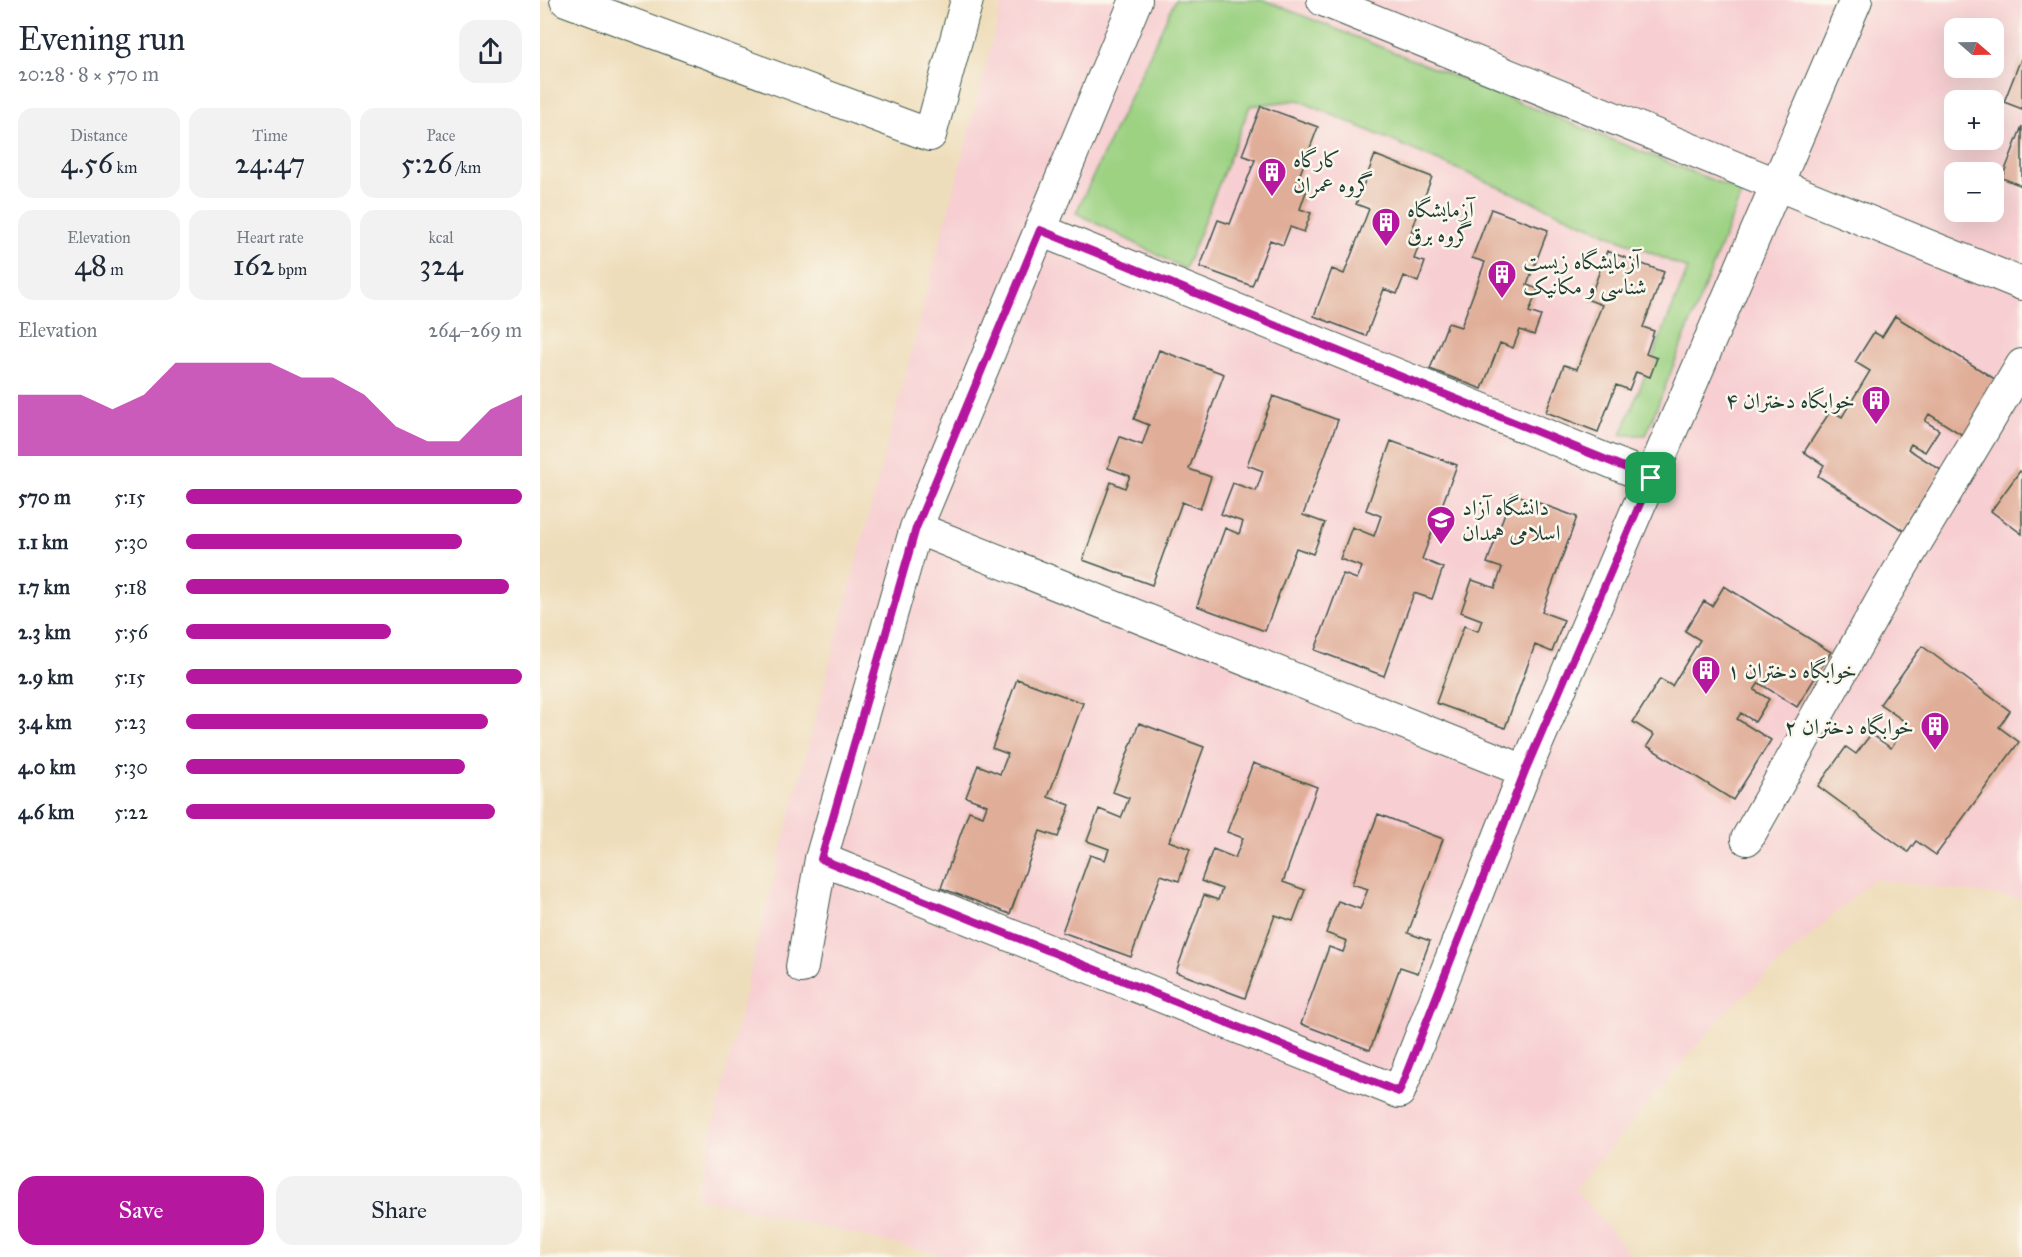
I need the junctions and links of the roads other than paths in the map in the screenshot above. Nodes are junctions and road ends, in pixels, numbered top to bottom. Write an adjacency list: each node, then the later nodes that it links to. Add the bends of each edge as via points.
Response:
1 (566, 0): 2 (lane, via 930,135)
2 (967, 0)
3 (1136, 0): 8 (lane)
4 (1323, 0): 6 (lane)
5 (1856, 0): 7 (lane)
6 (1360, 7): 7 (lane)
7 (1777, 184): 9 (lane); 11 (lane)
8 (1040, 230): 11 (lane); 12 (lane)
9 (2022, 284)
10 (2022, 365): 14 (lane, via 1887,591)
11 (1651, 478): 13 (lane)
12 (916, 528): 13 (lane); 15 (lane)
13 (1525, 771): 15 (lane, via 1399,1092)
14 (1747, 839)
15 (821, 859): 16 (lane)
16 (802, 967)

